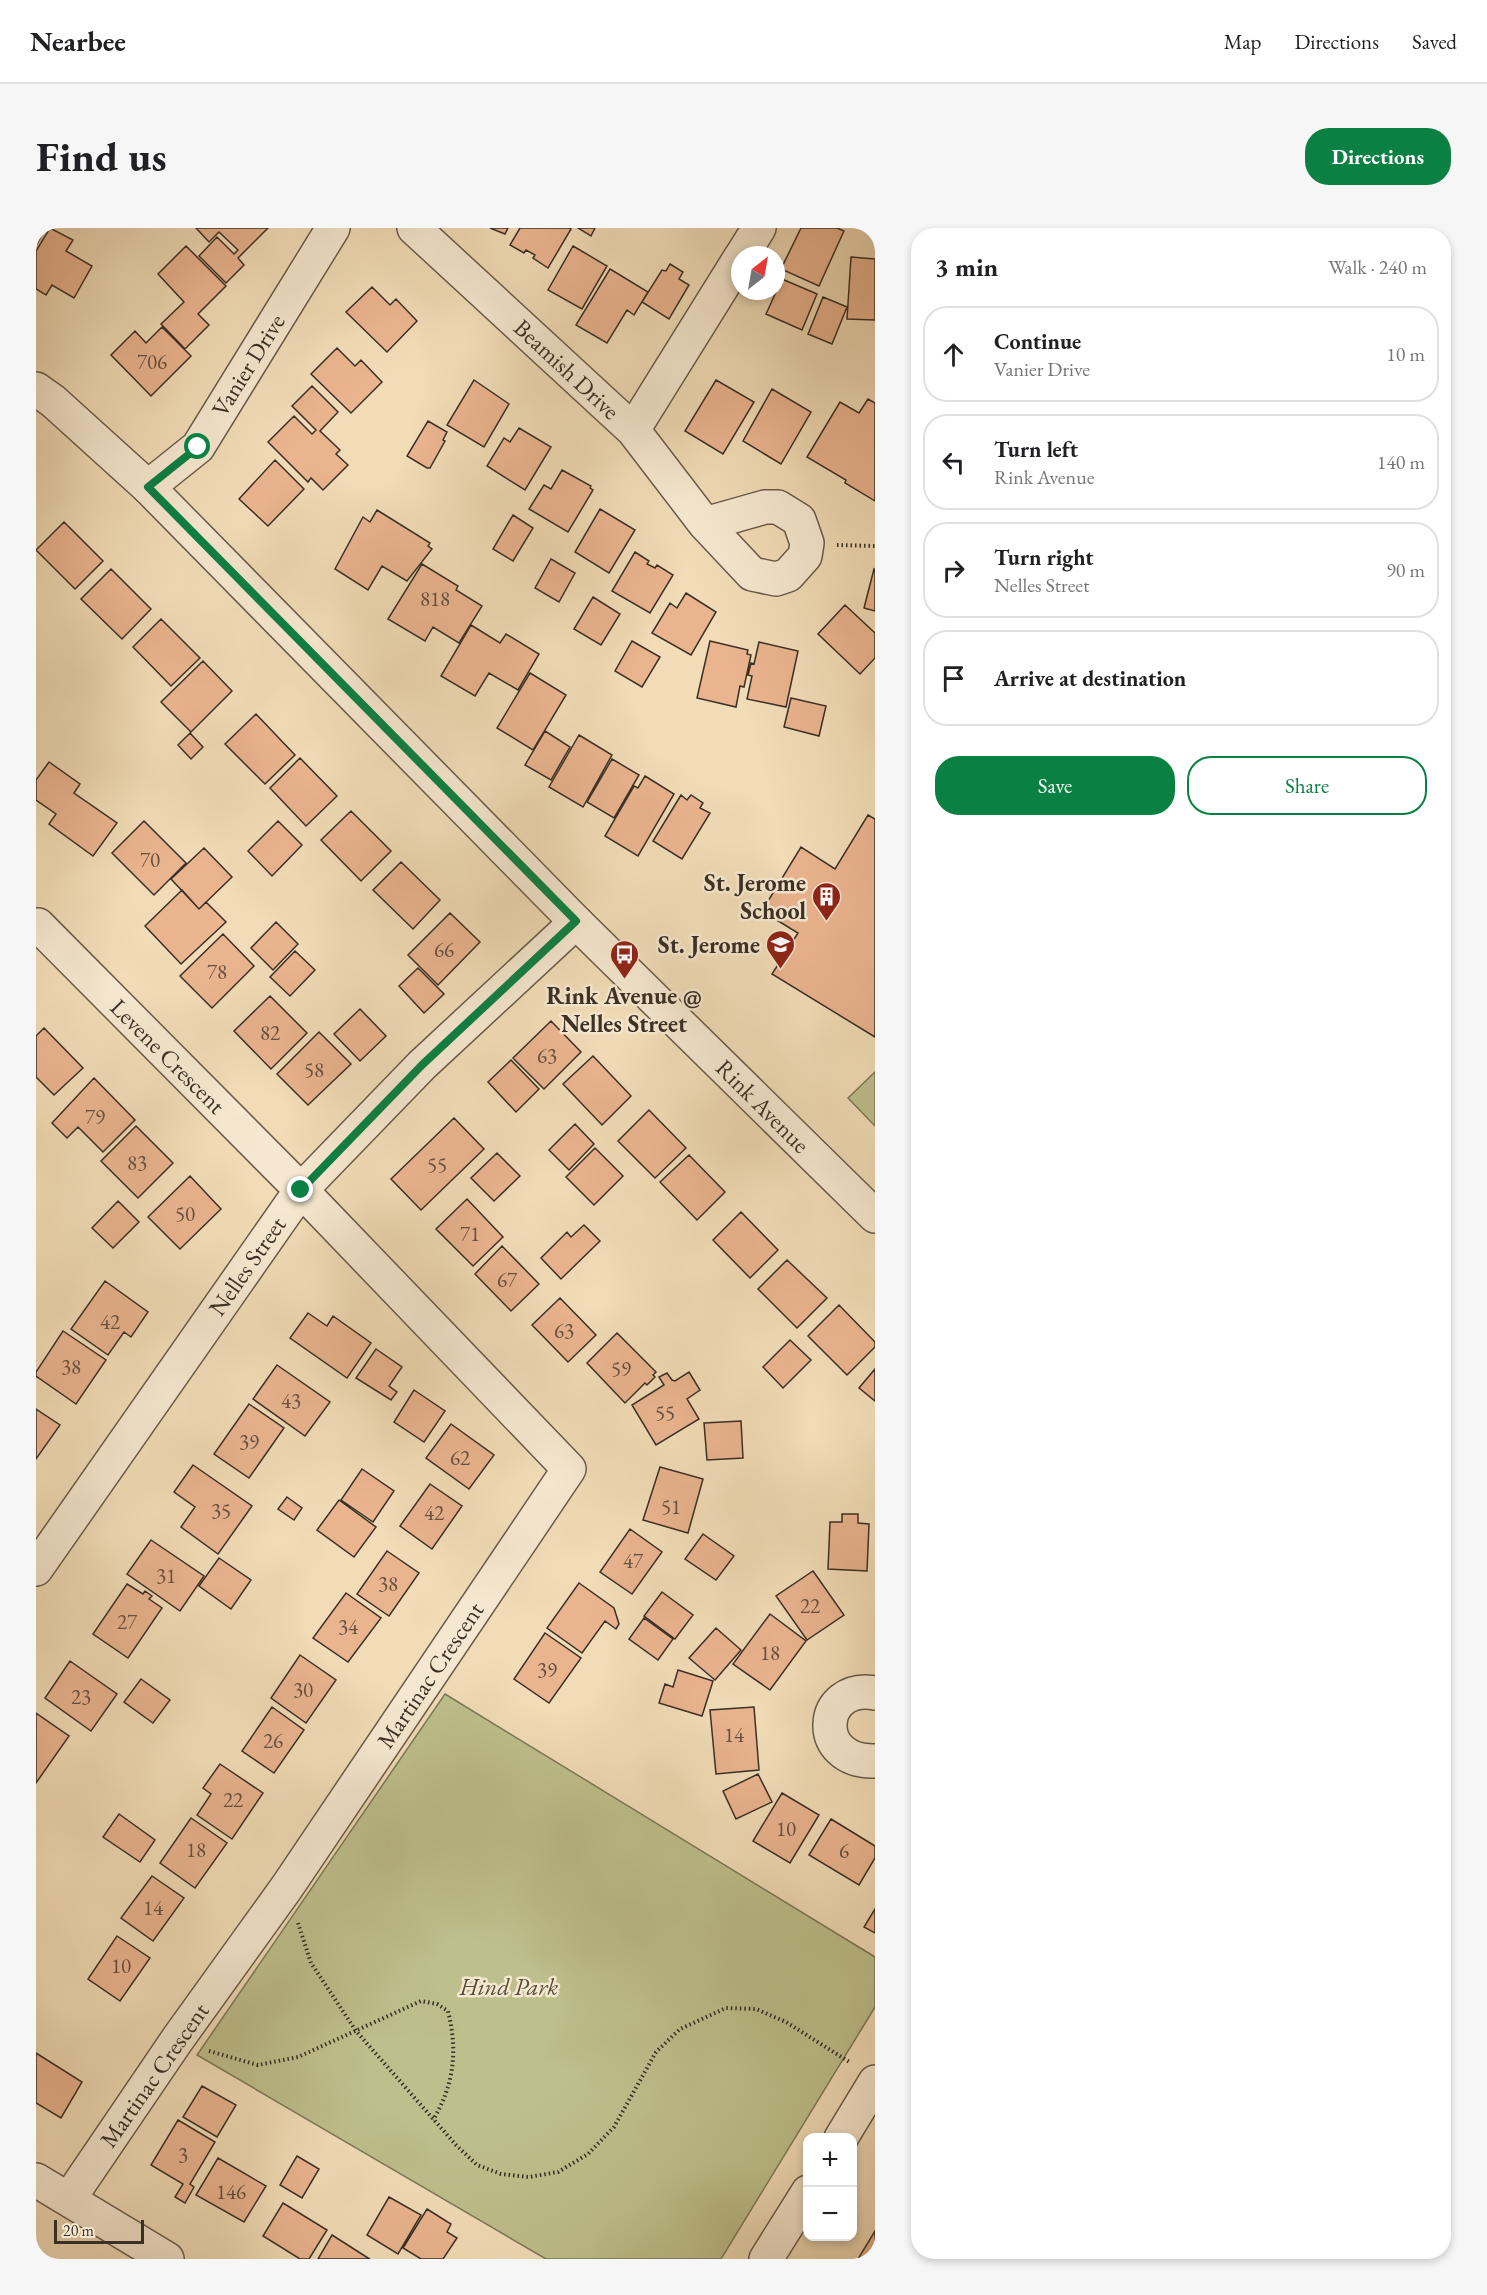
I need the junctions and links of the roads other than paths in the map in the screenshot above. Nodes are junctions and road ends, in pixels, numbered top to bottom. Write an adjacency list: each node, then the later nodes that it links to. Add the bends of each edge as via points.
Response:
1 (333, 228): 8 (street, Vanier Drive, via 198,447)
2 (414, 228): 7 (street, Beamish Drive)
3 (759, 228): 4 (street)
4 (747, 246)
5 (731, 272): 7 (street)
6 (36, 389): 8 (street, Rink Avenue)
7 (633, 430): 9 (street, Beamish Drive)
8 (148, 487): 10 (street, Rink Avenue)
9 (705, 524)
10 (576, 921): 12 (street, Nelles Street, via 422,1065); 13 (street, Rink Avenue)
11 (36, 928): 12 (street, Levene Crescent, via 38,925)
12 (301, 1190): 14 (street, Nelles Street); 20 (street, Martinac Crescent, via 569,1470 287,1887)
13 (875, 1216)
14 (36, 1569)
15 (875, 1693): 16 (street, via 853,1693 843,1699 834,1708 830,1731 834,1743 852,1759)
16 (875, 1761)
17 (865, 2073): 18 (street)
18 (843, 2133)
19 (36, 2180): 20 (street)
20 (69, 2199): 22 (street)
21 (803, 2199): 23 (street)
22 (166, 2259)
23 (766, 2259)

